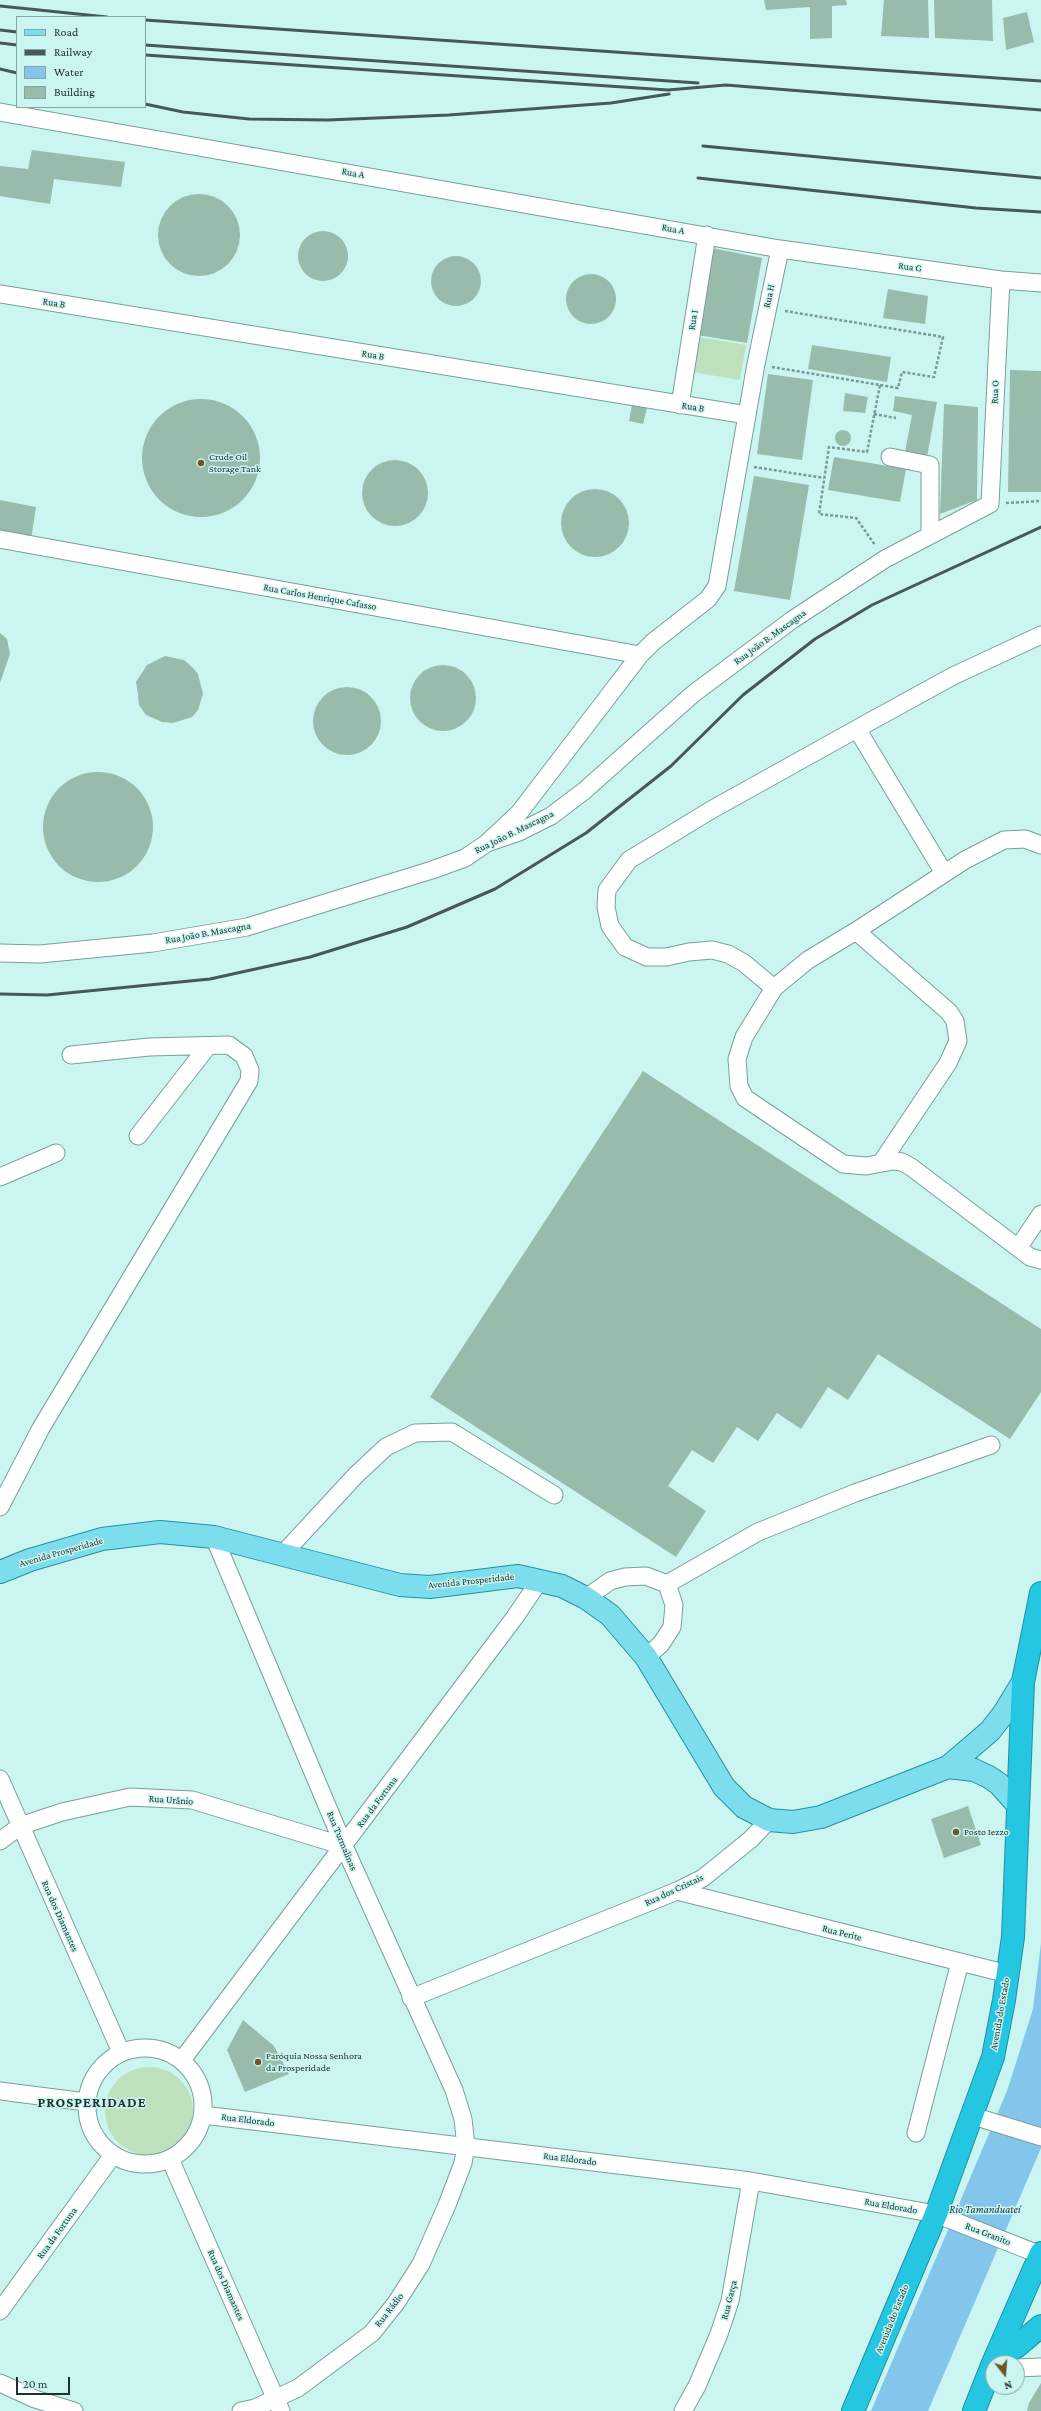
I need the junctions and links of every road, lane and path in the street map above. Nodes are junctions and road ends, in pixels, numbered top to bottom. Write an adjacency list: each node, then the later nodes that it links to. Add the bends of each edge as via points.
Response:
1 (0, 112): 2 (street, Rua A)
2 (707, 235): 3 (street); 10 (street, Rua I)
3 (780, 249): 4 (street, Rua G); 7 (street, Rua H)
4 (1001, 280): 5 (street, Rua G); 18 (street, Rua O)
5 (1041, 283)
6 (0, 294): 10 (street, Rua B)
7 (767, 308): 8 (street, Rua H); 9 (path, via 943,337 934,377 902,372 898,388)
8 (756, 364): 9 (path); 12 (street, Rua H)
9 (880, 385): 11 (path)
10 (680, 404): 12 (street, Rua B)
11 (874, 414): 13 (path); 16 (path, via 867,452 829,447)
12 (747, 415): 15 (street, Rua H)
13 (896, 418)
14 (890, 457): 19 (street, via 930,465)
15 (738, 464): 16 (path); 23 (street, Rua H, via 717,586 708,599)
16 (824, 478): 21 (path, via 819,514 856,518)
17 (1041, 501): 18 (path)
18 (990, 504): 19 (street, Rua João B. Mascagna)
19 (930, 535): 21 (street, Rua João B. Mascagna)
20 (0, 538): 23 (street, Rua Carlos Henrique Cafasso)
21 (885, 559): 25 (street, Rua João B. Mascagna, via 792,620 693,694 584,791 551,816)
22 (1041, 635): 24 (street, via 953,676)
23 (640, 655): 25 (street, Rua H, via 519,813)
24 (857, 729): 27 (street); 30 (street, via 711,810 629,860 607,890 606,907 610,926 625,947 647,957 666,957 712,950 728,954 744,963)
25 (487, 844): 29 (street, Rua João B. Mascagna, via 464,858 432,870 247,927 153,943 40,954)
26 (1041, 845): 27 (street, via 1024,839 1004,840)
27 (944, 873): 28 (street)
28 (856, 930): 30 (street, via 808,960); 35 (street, via 949,1012 958,1031 958,1041 948,1063)
29 (0, 953)
30 (774, 988): 35 (street, via 744,1037 737,1059 739,1086 745,1098 843,1164 854,1166)
31 (208, 1046): 32 (street, via 149,1047); 33 (street); 42 (street, via 229,1045 244,1056 250,1070 249,1081 41,1428)
32 (71, 1055)
33 (138, 1136)
34 (56, 1153): 36 (street)
35 (881, 1163): 38 (street, via 897,1162 911,1167)
36 (0, 1177)
37 (1041, 1214): 38 (street)
38 (1018, 1248): 39 (street, via 1030,1257)
39 (1041, 1260)
40 (990, 1446): 47 (street, via 855,1493 758,1532)
41 (554, 1495): 44 (street, via 452,1432 416,1433 386,1447 356,1475)
42 (0, 1507)
43 (214, 1537): 44 (main road, Avenida Prosperidade); 45 (main road, Avenida Prosperidade, via 160,1532 102,1539 30,1560); 58 (street, Rua Turmalinas)
44 (282, 1555): 46 (main road, Avenida Prosperidade, via 400,1585 430,1587 518,1576)
45 (0, 1572)
46 (540, 1580): 49 (main road, Avenida Prosperidade, via 562,1586); 58 (street, Rua da Fortuna)
47 (667, 1584): 49 (street, via 646,1576 625,1577 610,1581); 50 (street, via 674,1606 672,1627 660,1644)
48 (1041, 1593): 51 (highway, Avenida do Estado)
49 (586, 1598): 50 (main road, Avenida Prosperidade, via 610,1615)
50 (646, 1657): 55 (main road, Avenida Prosperidade, via 724,1787 744,1807)
51 (1022, 1682): 52 (main road, via 990,1731); 54 (highway, Avenida do Estado)
52 (948, 1767): 54 (main road, via 974,1770 989,1777); 55 (main road, via 821,1817 793,1822)
53 (0, 1778): 56 (street, Rua dos Diamantes)
54 (1017, 1804): 61 (highway, Avenida do Estado, via 1012,1938)
55 (769, 1820): 59 (street, Rua dos Cristais, via 751,1839 703,1878)
56 (20, 1826): 57 (street, Rua Urânio); 58 (street, Rua Urânio, via 62,1812 130,1798 192,1800); 63 (street, Rua dos Diamantes)
57 (0, 1841)
58 (344, 1846): 62 (street, Rua Turmalinas); 64 (street, Rua da Fortuna)
59 (677, 1892): 60 (street, Rua Perite); 62 (street, Rua dos Cristais)
60 (960, 1962): 61 (street, Rua Perite); 69 (street)
61 (1008, 1974): 68 (highway, Avenida do Estado)
62 (411, 1998): 71 (street, Rua Turmalinas, via 454,2090)
63 (121, 2052): 64 (street, via 153,2048 168,2052); 66 (street, via 107,2061 97,2072)
64 (182, 2060): 67 (street, via 195,2076 203,2094)
65 (0, 2092): 66 (street)
66 (86, 2102): 72 (street, via 92,2131 100,2144)
67 (203, 2115): 71 (street, Rua Eldorado); 73 (street, via 197,2133 186,2148)
68 (983, 2119): 70 (street); 75 (highway, Avenida do Estado)
69 (916, 2133)
70 (1041, 2137)
71 (466, 2146): 74 (street, Rua Eldorado); 85 (street, Rua Rádio, via 463,2163 447,2205 421,2264 396,2304 372,2333)
72 (113, 2155): 73 (street, via 140,2164); 77 (street, Rua da Fortuna)
73 (170, 2159): 85 (street, Rua dos Diamantes)
74 (751, 2181): 75 (street, Rua Eldorado); 88 (street, Rua Garça, via 730,2301 697,2386)
75 (943, 2217): 76 (street, Rua Granito); 89 (highway, Avenida do Estado)
76 (1041, 2254): 79 (highway)
77 (0, 2312)
78 (1041, 2326): 80 (highway)
79 (997, 2355)
80 (1004, 2355)
81 (1025, 2368): 82 (street)
82 (1041, 2368)
83 (0, 2383): 86 (street, via 35,2399)
84 (985, 2383): 90 (highway)
85 (279, 2405): 87 (street, Rua Rádio)
86 (74, 2411)
87 (241, 2411)
88 (682, 2411)
89 (853, 2411)
90 (974, 2411)

